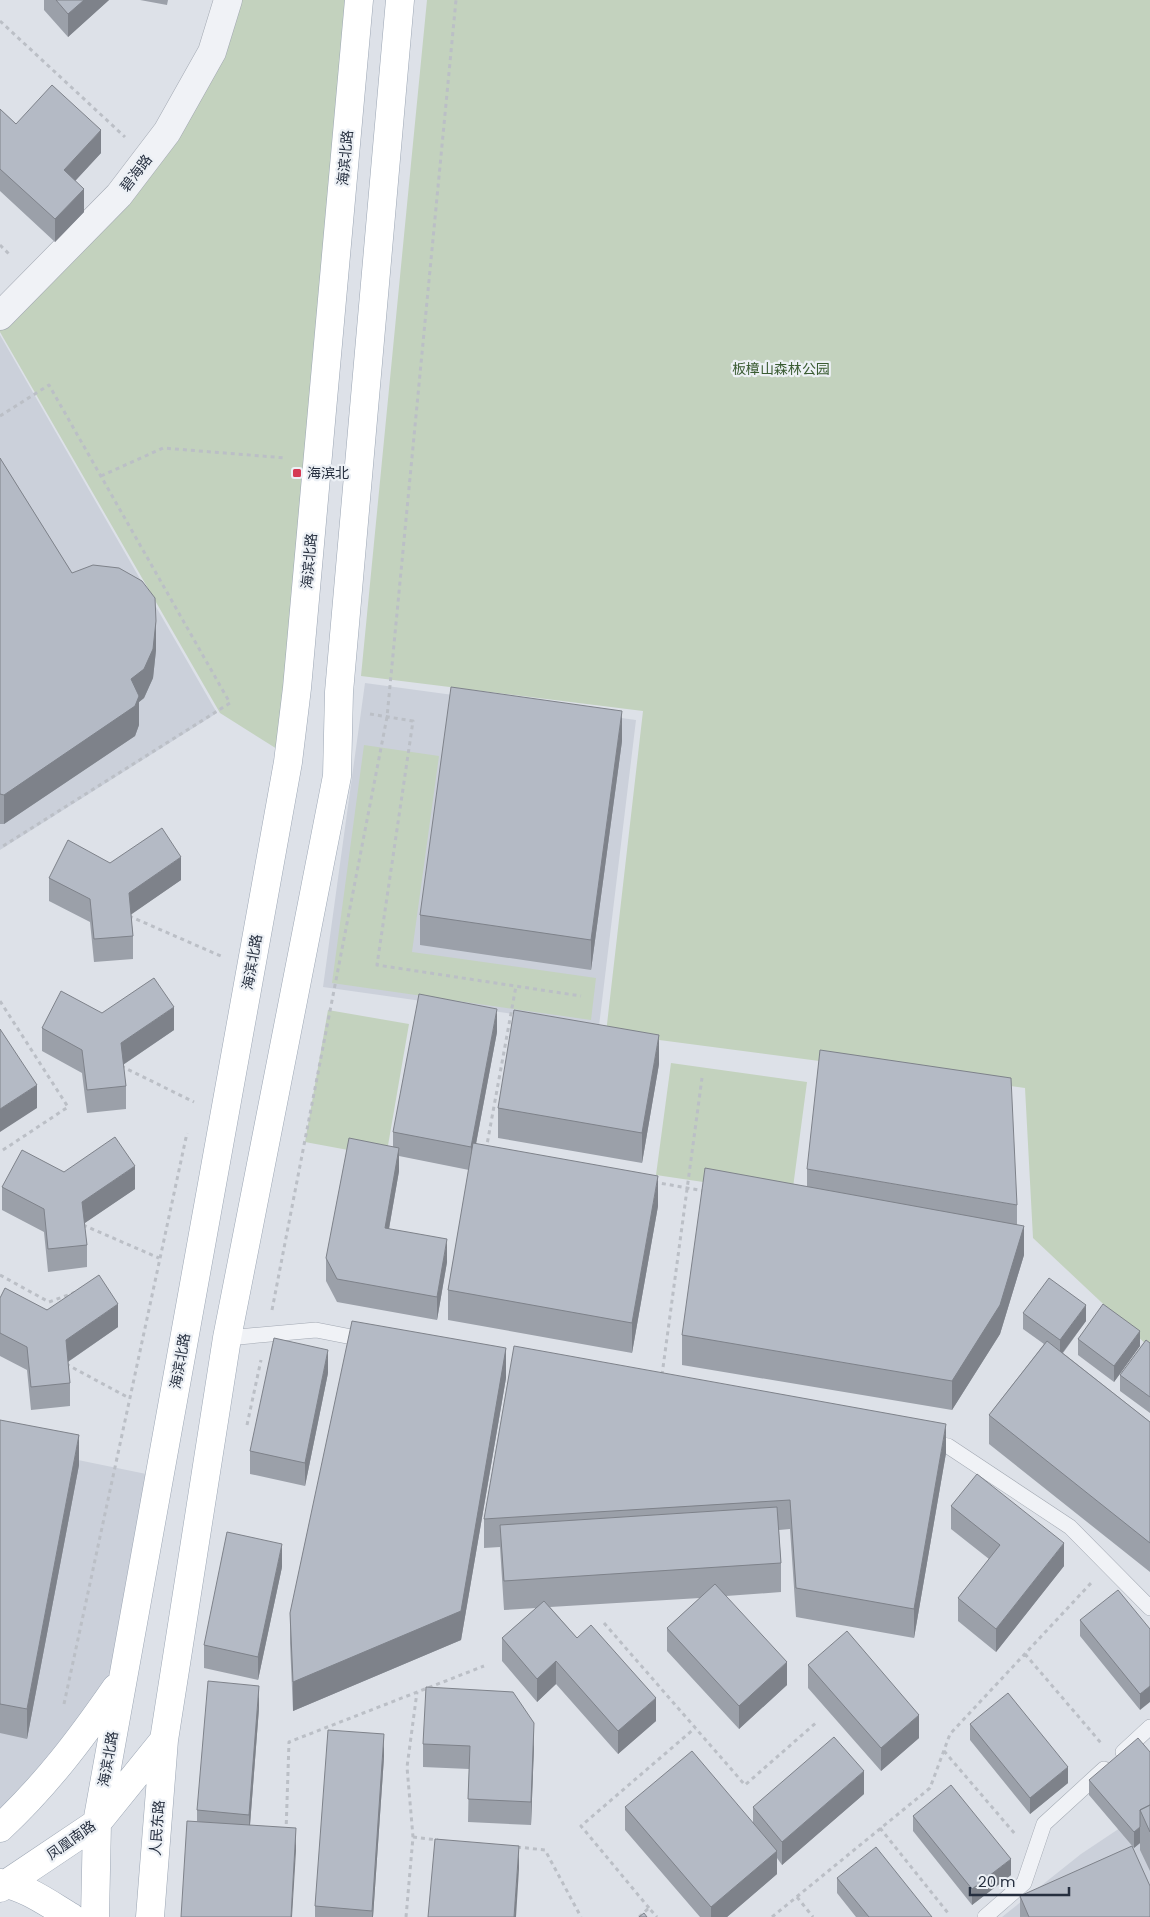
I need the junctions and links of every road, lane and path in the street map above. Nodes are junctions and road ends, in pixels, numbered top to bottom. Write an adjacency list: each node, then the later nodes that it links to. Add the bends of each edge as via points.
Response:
1 (228, 0): 5 (street, 碧海路, via 212,52 167,132)
2 (359, 0): 10 (main road, 海滨北路)
3 (400, 0): 12 (main road)
4 (0, 20): 5 (path)
5 (147, 158): 8 (street, 碧海路, via 119,195)
6 (0, 245): 7 (path)
7 (9, 254)
8 (0, 316)
9 (0, 416): 11 (path, via 49,385)
10 (318, 460): 11 (path, via 162,448); 45 (main road, 海滨北路, via 288,762)
11 (101, 476): 13 (path, via 230,703)
12 (339, 709): 16 (path, via 413,721 377,965); 34 (main road, via 337,776)
13 (0, 848)
14 (129, 916): 15 (path, via 226,958)
15 (228, 949)
16 (516, 986): 17 (path); 26 (path, via 485,1152)
17 (581, 996)
18 (0, 1001): 25 (path, via 68,1107)
19 (121, 1066): 22 (path)
20 (702, 1078): 28 (path)
21 (196, 1092): 22 (path)
22 (194, 1102): 23 (path)
23 (192, 1111)
24 (188, 1130): 31 (path)
25 (0, 1152)
26 (495, 1154)
27 (649, 1182): 28 (path)
28 (688, 1188): 29 (path); 37 (path)
29 (707, 1192)
30 (82, 1225): 31 (path)
31 (160, 1258): 38 (path)
32 (0, 1275): 33 (path, via 50,1302)
33 (81, 1290)
34 (227, 1338): 35 (lane, via 316,1330); 51 (main road)
35 (381, 1343)
36 (66, 1364): 38 (path)
37 (662, 1376)
38 (129, 1398): 47 (path)
39 (910, 1439): 40 (lane, via 948,1446 1070,1527)
40 (1108, 1564): 41 (lane); 43 (path)
41 (1150, 1608)
42 (604, 1623): 50 (path)
43 (1025, 1654): 52 (path, via 950,1734); 53 (path)
44 (484, 1666): 46 (path)
45 (122, 1681): 54 (main road, 海滨北路); 55 (main road, via 78,1743 30,1800)
46 (417, 1692): 57 (path, via 289,1742); 58 (path, via 407,1767)
47 (63, 1706)
48 (818, 1721): 50 (path, via 745,1785)
49 (1150, 1727): 53 (lane)
50 (695, 1728): 64 (path, via 581,1826)
51 (164, 1740): 54 (main road, 凤凰南路); 68 (main road, 人民东路)
52 (944, 1751): 56 (path, via 930,1788); 61 (path)
53 (1115, 1759): 61 (lane, via 1044,1824)
54 (97, 1824): 62 (main road, 凤凰南路); 67 (main road, 海滨北路)
55 (0, 1828)
56 (880, 1828): 63 (path); 65 (path)
57 (286, 1832)
58 (413, 1837): 59 (path); 69 (path)
59 (441, 1840)
60 (507, 1846): 70 (path, via 545,1850)
61 (1033, 1855): 75 (lane, via 1024,1883)
62 (2, 1885): 66 (main road, 凤凰南路, via 43,1900)
63 (797, 1897): 73 (path); 74 (path)
64 (649, 1908): 71 (path); 72 (path)
65 (948, 1913)
66 (71, 1917)
67 (96, 1917)
68 (150, 1917)
69 (406, 1917)
70 (581, 1917)
71 (639, 1917)
72 (657, 1917)
73 (772, 1917)
74 (813, 1917)
75 (985, 1917)

